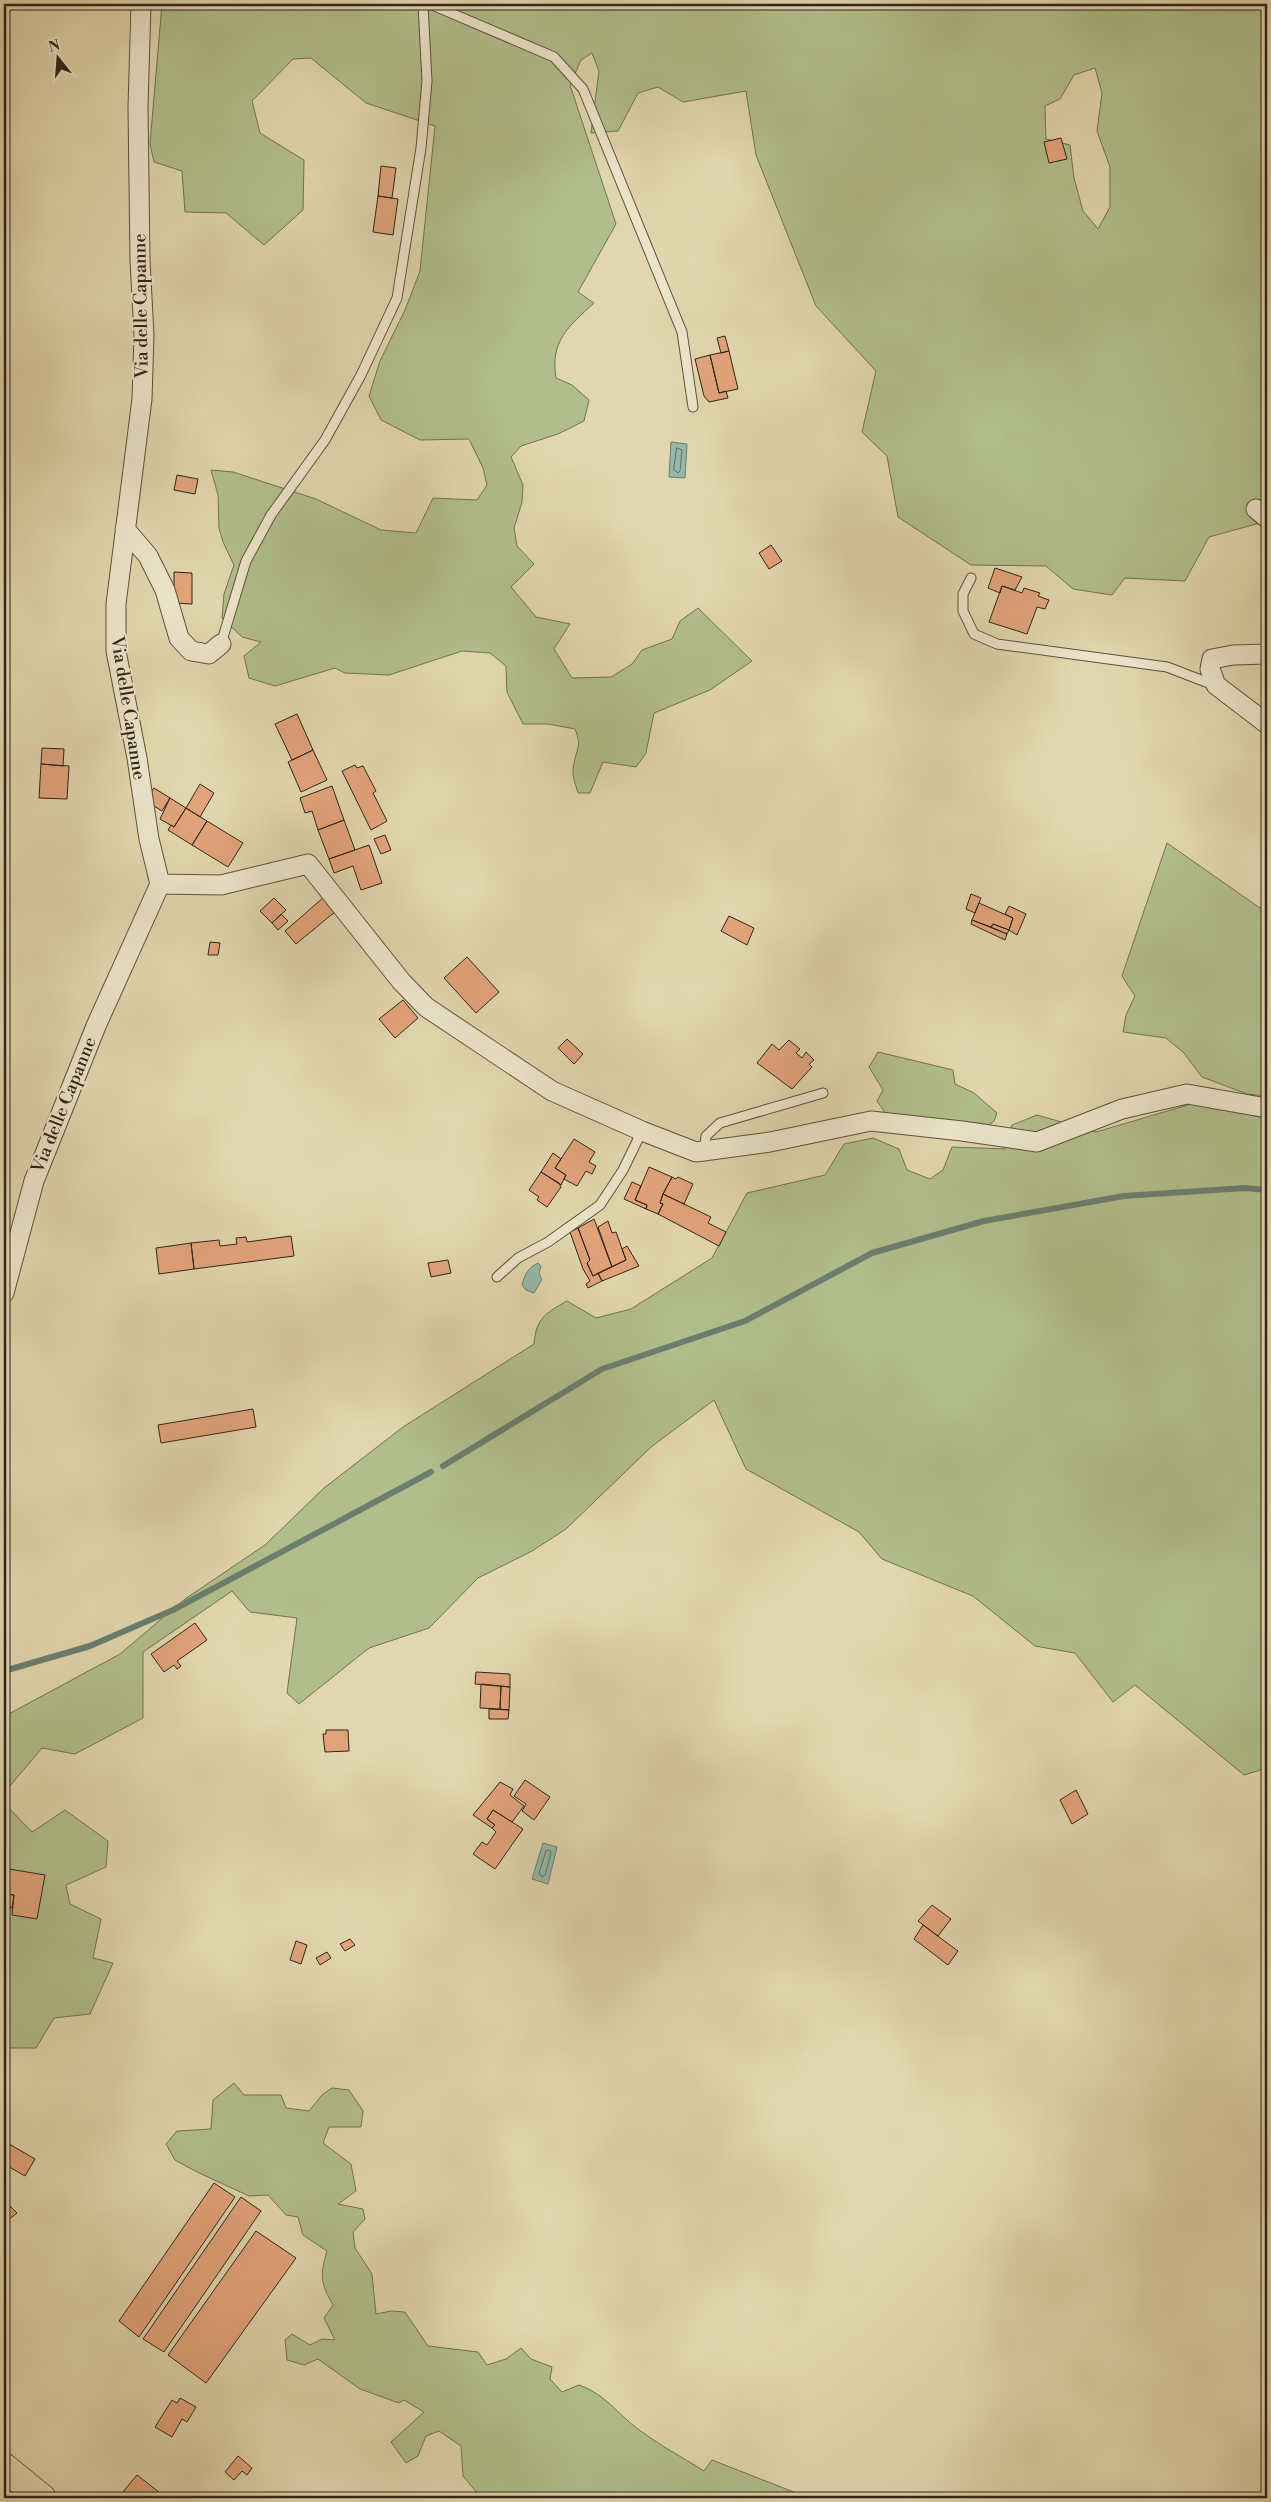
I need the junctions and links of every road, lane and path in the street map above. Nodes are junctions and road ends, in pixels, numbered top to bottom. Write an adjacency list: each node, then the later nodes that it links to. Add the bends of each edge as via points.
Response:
1 (141, 4): 5 (street, Via delle Capanne, via 138,107 144,344 142,399)
2 (423, 4): 7 (lane, via 427,81 421,148 397,298 361,375 325,440 271,515 246,561)
3 (430, 4): 4 (lane, via 554,57 583,90 682,332)
4 (693, 407)
5 (125, 529): 7 (street, via 148,556 166,590 179,638 191,651 209,654); 11 (street, Via delle Capanne, via 116,604 116,652 137,758 147,831)
6 (971, 578): 9 (lane, via 962,594 963,611 974,634 997,644 1167,667)
7 (221, 644)
8 (1267, 654): 9 (street, via 1212,659 1210,669)
9 (1216, 685): 10 (street)
10 (1267, 724)
11 (160, 884): 14 (street, via 221,885 308,864 401,981 426,1007 552,1090); 17 (street, Via delle Capanne, via 96,1026 34,1181)
12 (823, 1094): 15 (lane, via 720,1123 706,1136)
13 (1267, 1108): 15 (street, via 1187,1094 1122,1109 1037,1142 871,1121 770,1142)
14 (642, 1131): 15 (street, via 696,1152); 16 (lane, via 623,1170 600,1205 548,1242 518,1258)
15 (704, 1151)
16 (497, 1277)
17 (4, 1293)
18 (4, 2467): 19 (main road)
19 (42, 2498)

